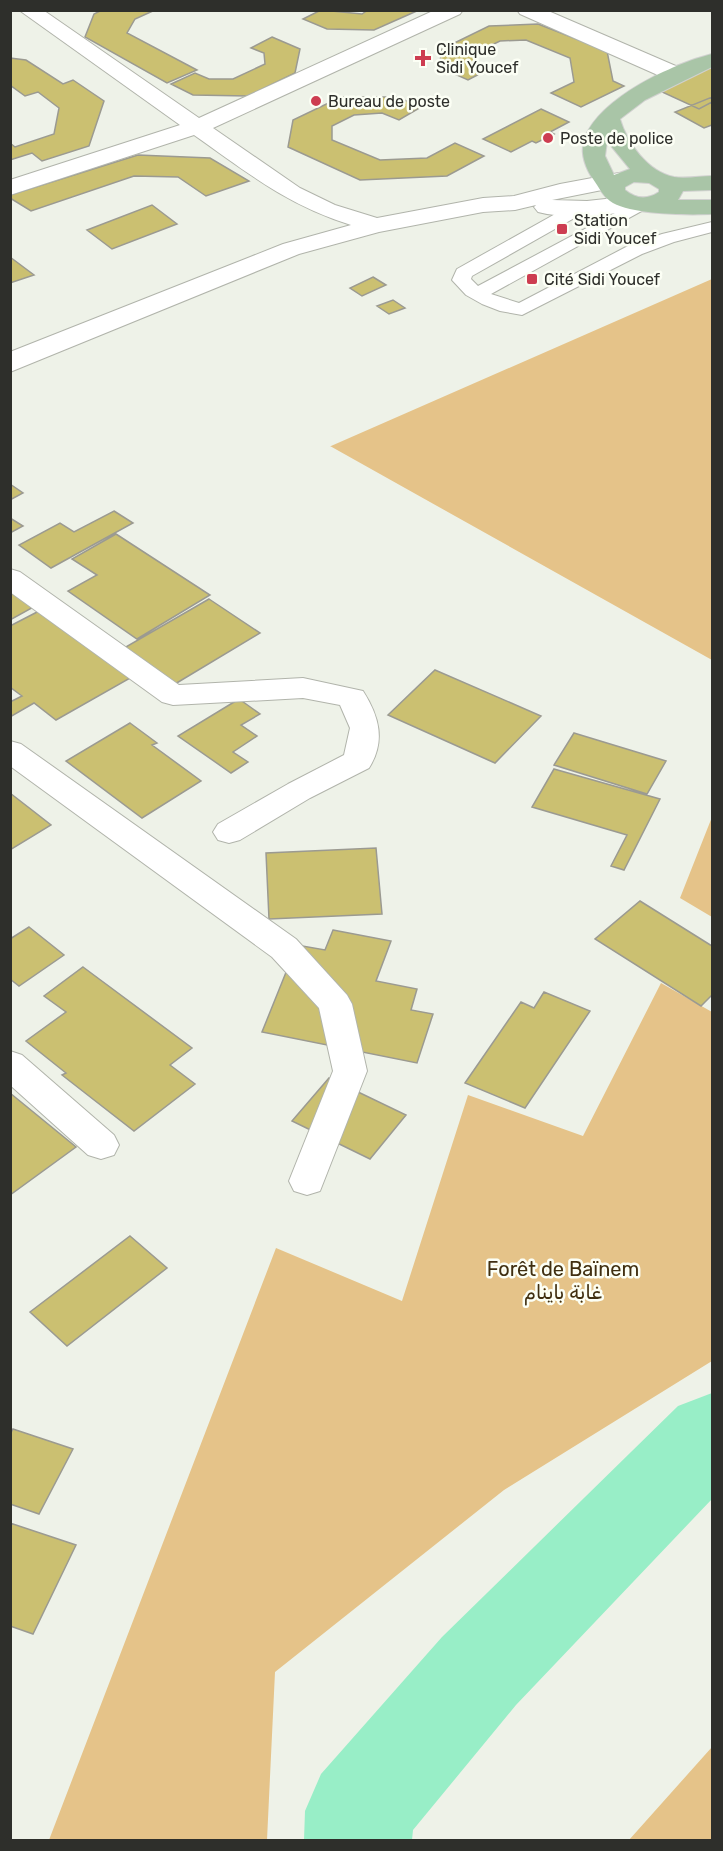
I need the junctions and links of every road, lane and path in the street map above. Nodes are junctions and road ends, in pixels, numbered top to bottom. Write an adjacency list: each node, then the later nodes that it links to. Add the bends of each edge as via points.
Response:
1 (453, 10): 8 (street)
2 (527, 10): 6 (street)
3 (40, 12): 4 (street); 8 (street)
4 (10, 24)
5 (712, 60): 6 (main road)
6 (677, 75): 7 (main road, via 634,98)
7 (609, 118): 9 (main road, via 621,148); 10 (main road, via 596,136 594,147 596,163)
8 (197, 127): 12 (street); 17 (street, via 292,193 327,210)
9 (661, 180): 10 (main road, via 634,175); 11 (main road); 14 (main road, via 671,194 660,202)
10 (613, 183): 13 (street); 14 (main road, via 620,199)
11 (712, 183)
12 (10, 188)
13 (515, 203): 16 (street); 17 (street)
14 (642, 204): 15 (main road); 16 (street); 19 (lane)
15 (712, 207)
16 (579, 208): 19 (lane, via 464,273 463,284)
17 (376, 225): 20 (street, via 281,252)
18 (712, 227): 19 (lane, via 635,250 522,309 505,308)
19 (479, 293)
20 (10, 364)
21 (10, 578): 23 (street, via 173,695 303,688 352,698 365,728 358,761 299,790)
22 (10, 751): 26 (street, via 284,948 335,1004 350,1071)
23 (229, 832)
24 (10, 1064): 25 (street)
25 (101, 1145)
26 (307, 1181)

